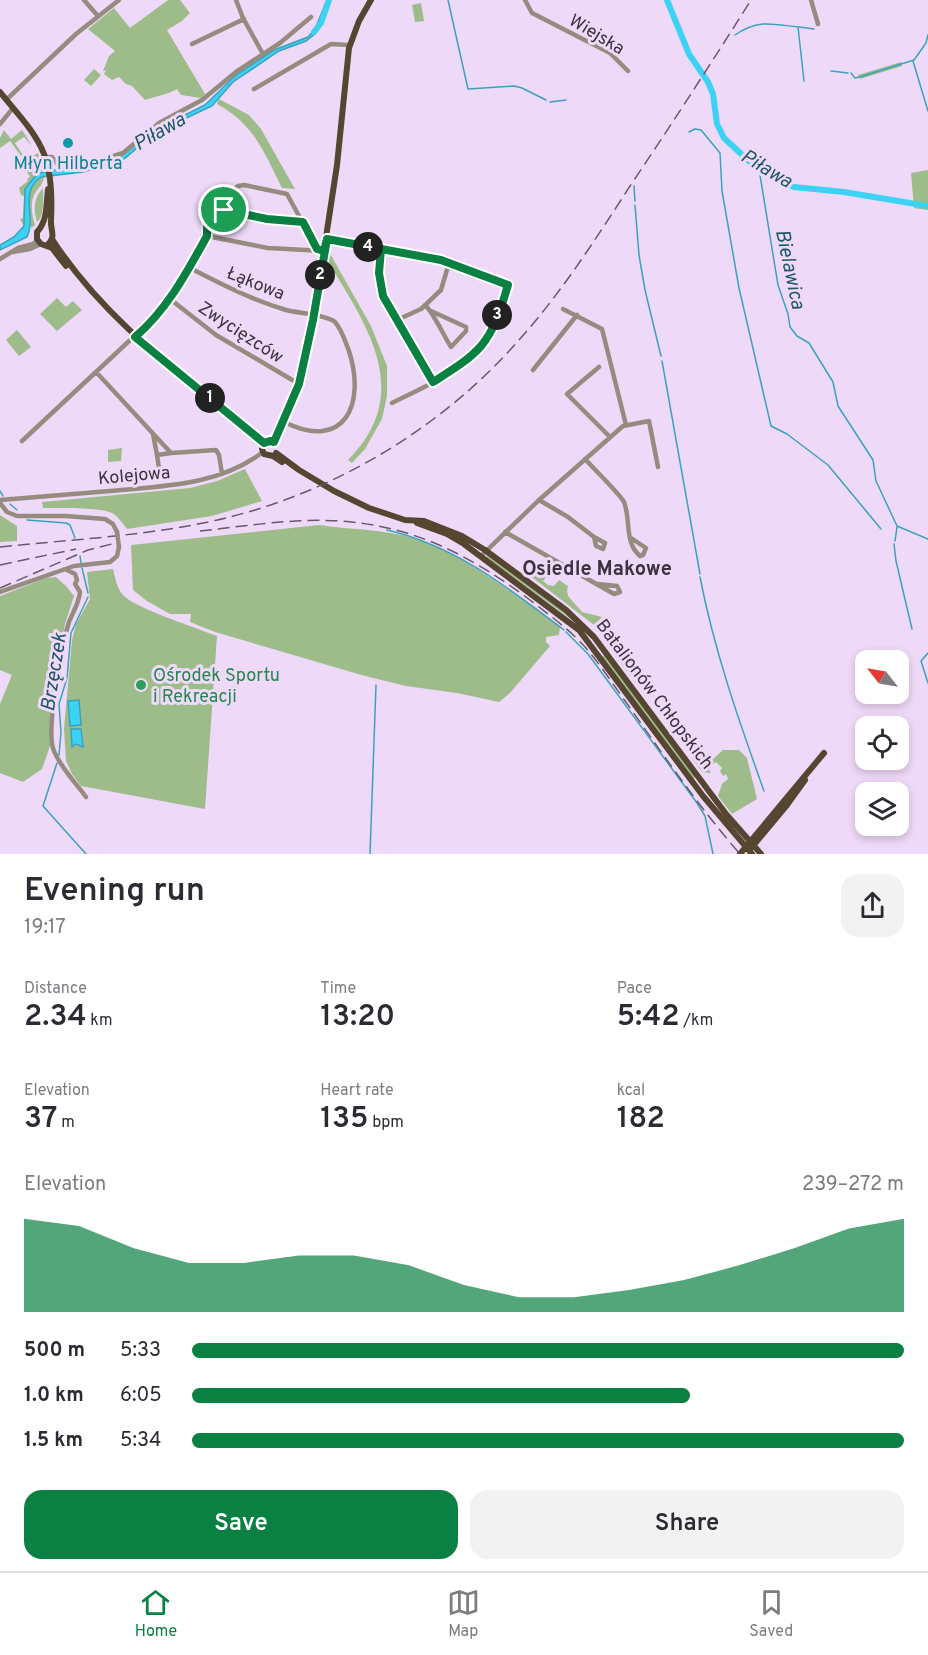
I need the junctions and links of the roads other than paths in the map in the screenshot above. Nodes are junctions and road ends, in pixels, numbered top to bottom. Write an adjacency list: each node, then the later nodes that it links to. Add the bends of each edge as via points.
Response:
1 (84, 0): 7 (street)
2 (119, 0): 7 (street)
3 (236, 0): 9 (street)
4 (371, 0): 12 (main road)
5 (525, 0): 14 (street, Wiejska, via 531,13 610,53)
6 (811, 0): 10 (street)
7 (98, 16): 17 (street)
8 (311, 17): 13 (street)
9 (244, 19): 11 (street); 13 (street)
10 (818, 24)
11 (192, 44)
12 (349, 45): 15 (street, via 331,44); 28 (main road)
13 (263, 54): 20 (street, via 202,100 159,123 123,153 69,168)
14 (628, 71)
15 (254, 89)
16 (0, 92): 17 (main road)
17 (6, 100): 18 (main road)
18 (13, 108): 19 (street); 20 (main road)
19 (0, 124)
20 (45, 157): 21 (main road)
21 (49, 180): 24 (main road); 25 (main road)
22 (221, 209): 23 (street); 23 (street, via 238,186 248,185 287,194); 26 (street, via 207,227)
23 (303, 222): 31 (street)
24 (42, 228): 25 (main road); 29 (main road, via 37,232)
25 (52, 229): 27 (main road)
26 (207, 236): 31 (street, via 268,248); 34 (street)
27 (52, 239): 29 (main road); 35 (main road)
28 (327, 239): 30 (street); 31 (main road)
29 (42, 243): 32 (street); 35 (main road)
30 (381, 249): 33 (street); 42 (street, via 380,285)
31 (321, 250): 41 (main road)
32 (0, 259)
33 (449, 263): 37 (street, via 441,290); 47 (street, via 508,285 481,346)
34 (190, 268): 36 (street); 41 (street, Łąkowa, via 247,296)
35 (96, 296): 43 (main road)
36 (170, 299): 43 (street); 48 (street, Zwycięzców, via 216,335)
37 (425, 305): 39 (street); 42 (street)
38 (563, 309): 40 (street)
39 (430, 311): 39 (street, via 451,346 466,331 465,327)
40 (577, 315): 45 (street); 51 (street, via 602,329)
41 (314, 316): 48 (main road); 50 (street, Łąkowa, via 331,319 343,335 354,371 353,399 341,424 331,430 306,430)
42 (397, 320): 47 (street)
43 (135, 337): 46 (street); 56 (main road)
44 (599, 367): 53 (street, via 567,394)
45 (533, 370)
46 (97, 373): 52 (street); 54 (street)
47 (433, 382): 49 (street)
48 (299, 384): 50 (main road)
49 (392, 403)
50 (284, 422): 55 (main road)
51 (626, 424): 53 (street); 62 (street, via 649,421)
52 (153, 434): 58 (street); 60 (street)
53 (610, 437): 61 (street)
54 (22, 441)
55 (274, 442): 56 (main road); 59 (main road, via 278,448)
56 (264, 443): 57 (main road)
57 (263, 452): 59 (main road, via 267,456); 63 (street, Kolejowa)
58 (171, 453): 60 (street); 63 (street, via 216,450)
59 (275, 454): 70 (main road, Batalionów Chłopskich, via 369,508 451,531)
60 (157, 455): 64 (street)
61 (585, 459): 65 (street); 69 (street, via 624,501)
62 (658, 467)
63 (222, 474): 66 (street, Kolejowa, via 175,485)
64 (160, 475)
65 (539, 500): 67 (street); 68 (street)
66 (0, 501): 71 (street, bridge, via 7,512 17,516 105,519 113,524 119,547 117,556 112,561)
67 (504, 532): 70 (street); 72 (street)
68 (594, 537)
69 (631, 538)
70 (483, 553): 76 (main road, Batalionów Chłopskich, via 566,610 594,637)
71 (67, 570): 73 (street); 75 (street, via 75,574 80,592 69,622 55,689 53,750)
72 (598, 584)
73 (0, 592)
74 (824, 753): 76 (main road, via 787,806)
75 (86, 797)
76 (750, 849): 77 (main road); 78 (main road, Batalionów Chłopskich)
77 (740, 854)
78 (761, 854)

